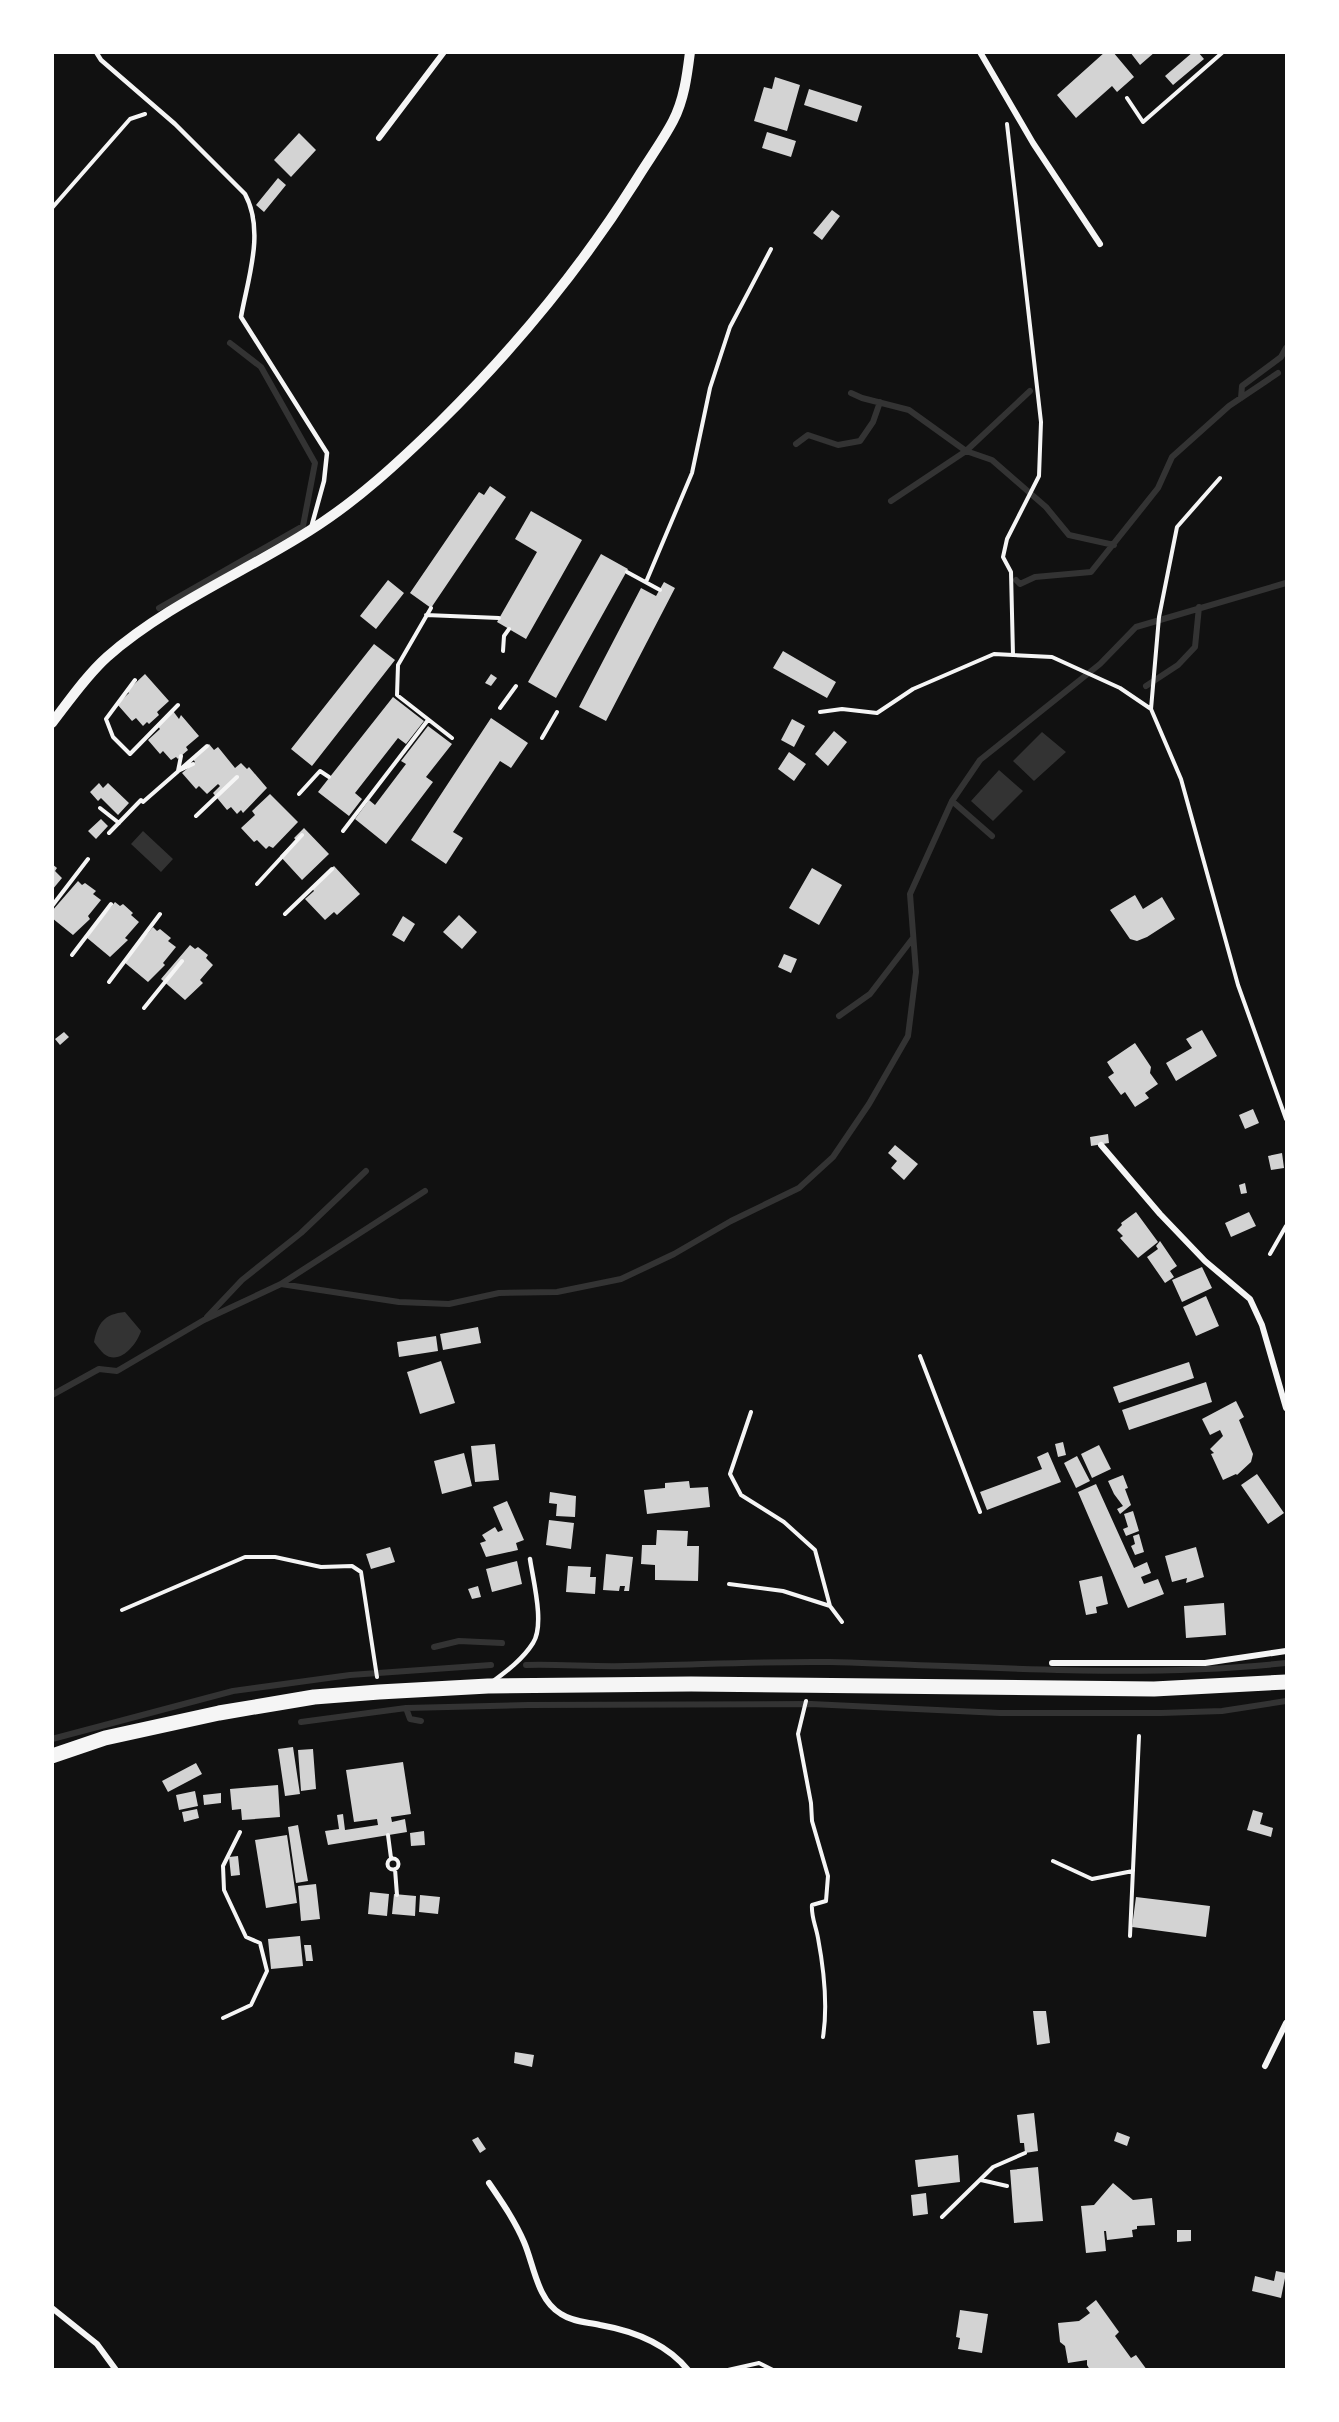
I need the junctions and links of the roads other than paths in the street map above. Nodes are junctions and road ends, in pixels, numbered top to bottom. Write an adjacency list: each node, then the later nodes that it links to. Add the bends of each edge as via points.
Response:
1 (96, 52): 7 (lane, via 176,124 245,194 252,207 256,231 241,317 327,453 324,481)
2 (444, 52): 5 (street)
3 (690, 52): 7 (street, via 684,92 673,122 611,221 555,298 493,369 390,471)
4 (980, 52): 6 (street, via 1033,143)
5 (379, 138)
6 (1100, 244)
7 (310, 531): 8 (street, via 142,630 106,658)
8 (52, 723)
9 (1101, 1145): 10 (street, via 1204,1261 1251,1299)
10 (1287, 1408)
11 (530, 1559): 15 (lane, via 539,1627 534,1642 516,1663)
12 (1287, 1652): 13 (street, via 1205,1663)
13 (1052, 1663)
14 (1287, 1682): 15 (main road, via 1154,1689 889,1684)
15 (488, 1686): 16 (main road, via 314,1697 166,1724 105,1738)
16 (52, 1756)
17 (1287, 2023): 18 (street)
18 (1265, 2066)
19 (489, 2183): 22 (street, via 525,2242 540,2287 560,2314 663,2345)
20 (52, 2308): 21 (street, via 97,2344)
21 (116, 2370)
22 (688, 2370)

